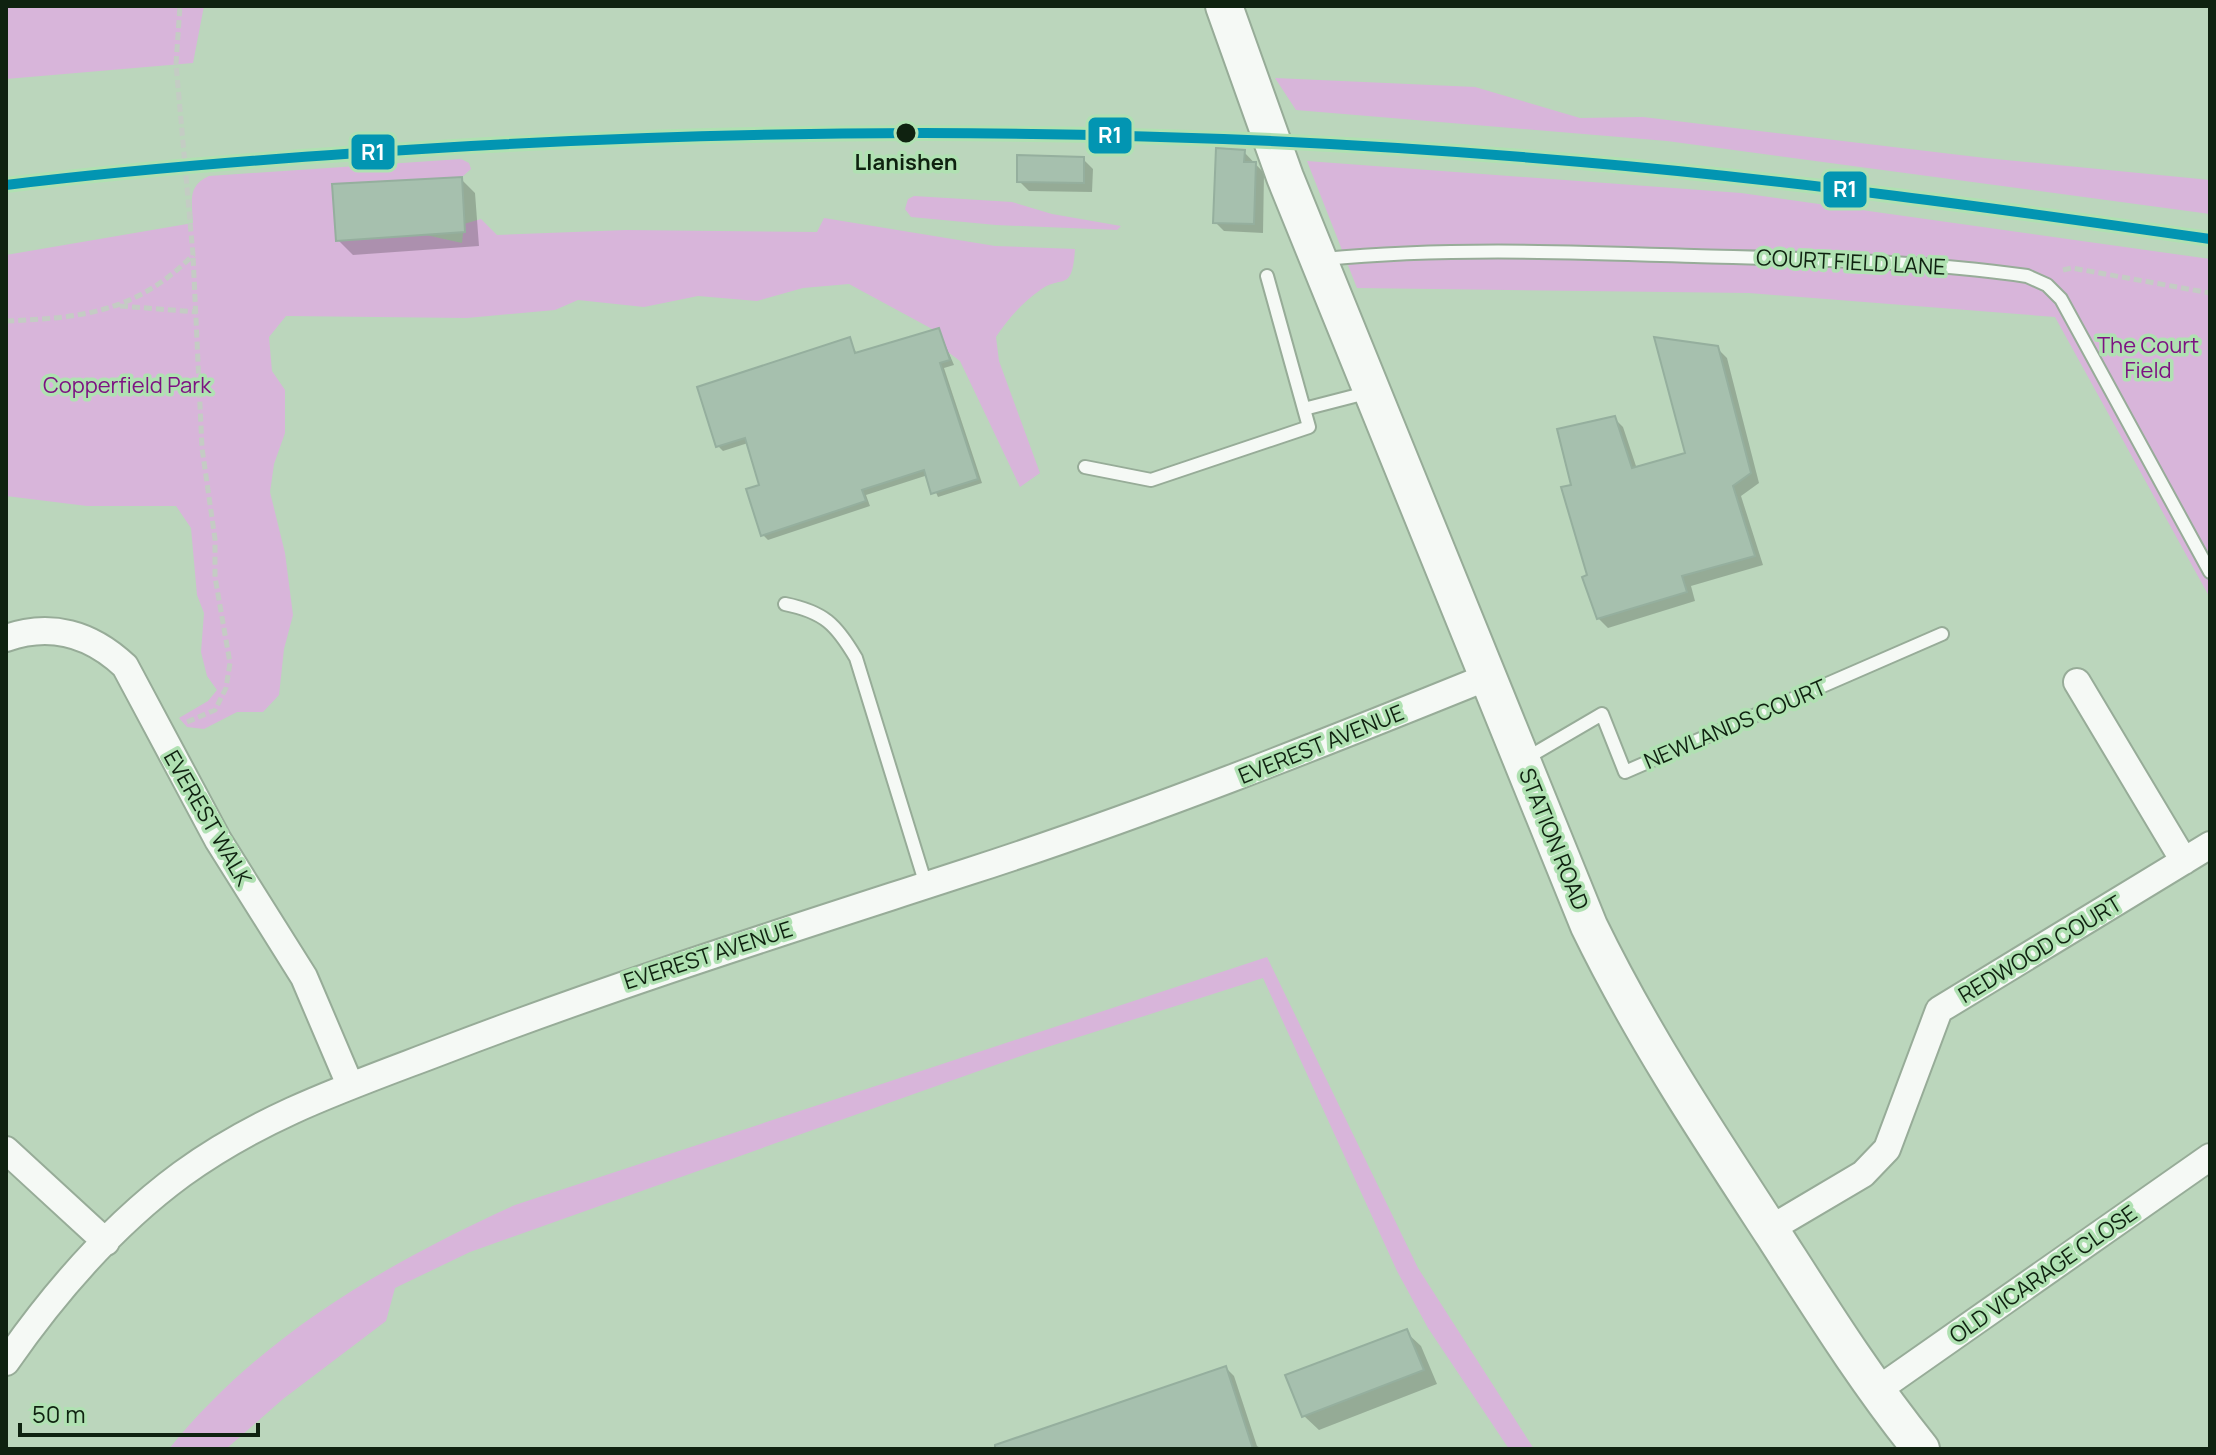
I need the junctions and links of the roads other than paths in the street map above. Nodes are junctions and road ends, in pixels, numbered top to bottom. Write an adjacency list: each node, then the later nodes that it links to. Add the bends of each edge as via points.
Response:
1 (1224, 6): 2 (main road, STATION ROAD, via 1285,177)
2 (1321, 260): 4 (main road, STATION ROAD); 7 (lane, COURT FIELD LANE, via 1412,252 1568,252 1884,261 2027,276 2061,299)
3 (1267, 276): 5 (lane)
4 (1375, 391): 5 (lane); 11 (main road, STATION ROAD)
5 (1304, 409): 6 (lane, via 1309,427 1151,480)
6 (1085, 467)
7 (2210, 572)
8 (785, 604): 16 (lane, via 811,609 839,629 856,658)
9 (1942, 634): 13 (lane, NEWLANDS COURT, via 1625,772 1602,714)
10 (6, 638): 17 (street, EVEREST WALK, via 30,631 72,633 108,650 137,683 230,860 304,977)
11 (1490, 676): 13 (main road, STATION ROAD); 16 (street, EVEREST AVENUE, via 1222,784)
12 (2077, 682): 15 (street)
13 (1522, 761): 20 (main road, STATION ROAD, via 1623,996)
14 (2210, 845): 15 (street, REDWOOD COURT)
15 (2184, 861): 20 (street, REDWOOD COURT, via 1939,1010 1887,1149 1863,1174)
16 (926, 885): 17 (street, EVEREST AVENUE, via 643,976)
17 (350, 1085): 21 (street, EVEREST AVENUE, via 240,1136 181,1175)
18 (6, 1150): 21 (street)
19 (2210, 1157): 23 (street, OLD VICARAGE CLOSE)
20 (1770, 1229): 23 (main road, STATION ROAD)
21 (106, 1242): 22 (street, EVEREST AVENUE)
22 (6, 1362)
23 (1876, 1391): 24 (main road, STATION ROAD)
24 (1921, 1449)

